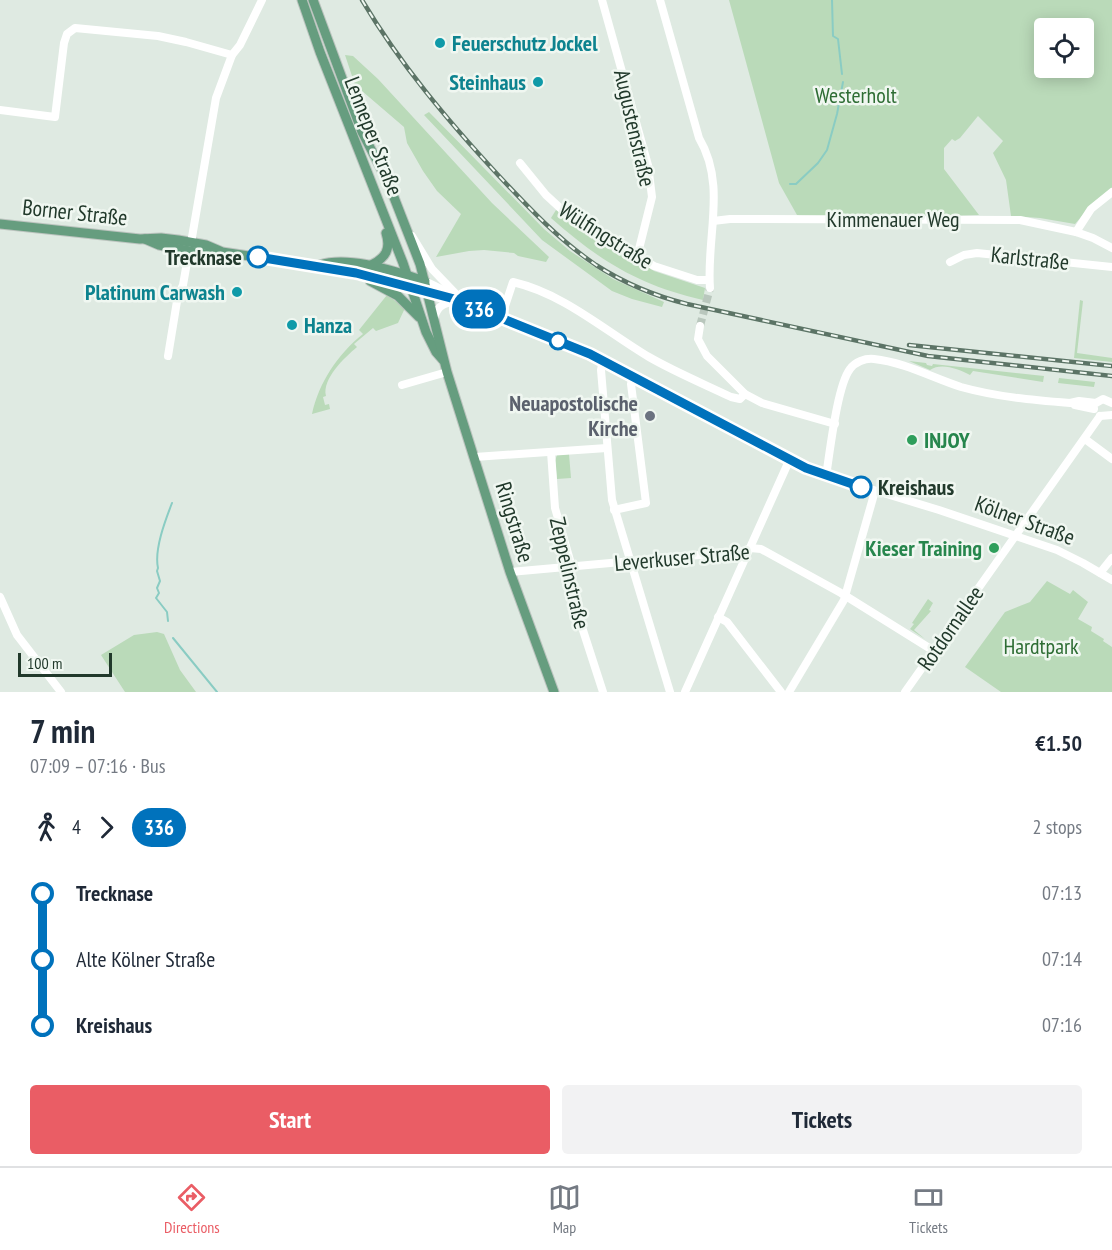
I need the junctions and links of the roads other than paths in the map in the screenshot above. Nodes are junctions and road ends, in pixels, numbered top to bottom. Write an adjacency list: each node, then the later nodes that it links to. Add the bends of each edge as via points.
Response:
1 (313, 0): 13 (main road, Lenneper Straße, via 362,132)
2 (602, 0): 17 (street, Augustenstraße, via 652,189)
3 (660, 0): 11 (street, via 699,138 709,156)
4 (261, 3): 6 (street)
5 (303, 5): 10 (main road, Lenneper Straße)
6 (232, 55): 7 (street, via 161,36 75,28 64,43 55,117); 15 (street, via 216,98)
7 (0, 110)
8 (520, 163): 17 (street, Wülfingstraße, via 563,211)
9 (1112, 192): 14 (street, via 1091,209)
10 (380, 203): 20 (main road, via 378,213 388,247 382,259); 23 (main road, Lenneper Straße)
11 (713, 221): 14 (street, Kimmenauer Weg, via 1010,219); 17 (street, Wülfingstraße, via 710,284)
12 (0, 224): 15 (main road, Borner Straße, via 161,238)
13 (406, 227): 24 (main road, Lenneper Straße); 27 (street, via 432,269)
14 (1076, 232): 16 (street, Karlstraße)
15 (190, 247): 19 (main road, Borner Straße, via 206,245 222,252); 32 (street)
16 (1112, 248)
17 (637, 257)
18 (950, 262): 21 (street, Karlstraße, via 977,253)
19 (317, 266): 20 (main road, Borner Straße, via 330,261); 22 (main road, Borner Straße)
20 (370, 266): 23 (main road, Borner Straße)
21 (1112, 267)
22 (356, 273): 25 (main road, Borner Straße); 29 (main road, via 398,296)
23 (407, 275): 24 (main road, Borner Straße); 25 (main road, Lenneper Straße)
24 (425, 281): 26 (main road, Ringstraße); 27 (street, Kölner Straße)
25 (411, 286): 26 (main road, Kölner Straße); 29 (main road, Ringstraße)
26 (428, 292): 27 (street, Kölner Straße); 30 (main road, Ringstraße)
27 (462, 301): 28 (street, Kölner Straße); 30 (street, via 442,305)
28 (501, 318): 33 (street, Kölner Straße); 37 (street, via 513,282 530,286 561,300 650,358 731,398 740,399)
29 (422, 321): 34 (main road, Ringstraße)
30 (434, 321): 34 (main road, Ringstraße)
31 (700, 326): 37 (street, via 698,339 704,352)
32 (168, 356)
33 (603, 360): 35 (street, Kölner Straße); 44 (street)
34 (446, 367): 36 (street); 46 (main road, Ringstraße)
35 (634, 376): 48 (street, Kölner Straße); 51 (street, via 631,384 646,503)
36 (402, 385)
37 (745, 394): 42 (street, via 755,401)
38 (1112, 403): 39 (street, via 1103,399)
39 (1095, 406): 41 (street); 42 (street, via 973,390 875,359 858,362 847,375)
40 (1112, 415): 41 (street)
41 (1100, 416): 43 (street, Rotdornallee)
42 (835, 424): 49 (street)
43 (1085, 439): 47 (street); 52 (street, Rotdornallee)
44 (607, 448): 45 (street); 51 (street)
45 (551, 452): 46 (street); 56 (street, Zeppelinstraße, via 555,508)
46 (475, 457): 57 (main road, Ringstraße)
47 (1112, 459)
48 (789, 461): 49 (street, Kölner Straße); 53 (street)
49 (826, 476): 50 (street, Kölner Straße)
50 (875, 491): 52 (street, Kölner Straße); 60 (street)
51 (614, 510): 55 (street)
52 (1016, 536): 58 (street, Kölner Straße, via 1062,552); 63 (street, Rotdornallee)
53 (750, 548): 55 (street, Leverkuser Straße); 60 (street, Leverkuser Straße, via 761,549); 62 (street)
54 (1112, 558): 58 (street)
55 (630, 561): 56 (street, Leverkuser Straße); 67 (street)
56 (572, 567): 57 (street, Leverkuser Straße); 66 (street, Zeppelinstraße, via 576,604)
57 (510, 572): 65 (main road, Ringstraße)
58 (1100, 573): 59 (street, Kölner Straße)
59 (1112, 580)
60 (845, 596): 63 (street, Leverkuser Straße); 70 (street)
61 (0, 597): 64 (street, via 17,635)
62 (718, 617): 68 (street); 69 (street, via 728,622)
63 (933, 651): 71 (street, Rotdornallee)
64 (61, 692)
65 (554, 692)
66 (603, 692)
67 (670, 692)
68 (685, 692)
69 (781, 692)
70 (789, 692)
71 (905, 692)

